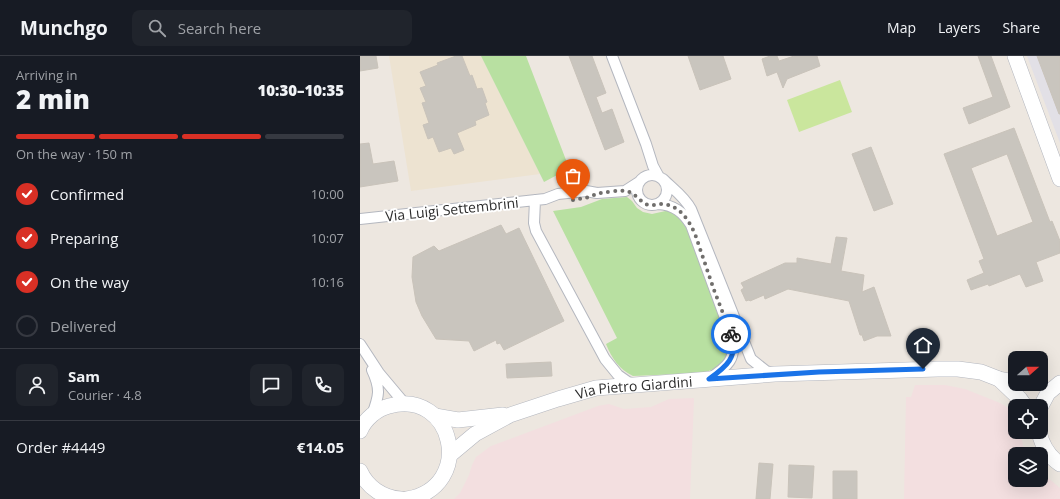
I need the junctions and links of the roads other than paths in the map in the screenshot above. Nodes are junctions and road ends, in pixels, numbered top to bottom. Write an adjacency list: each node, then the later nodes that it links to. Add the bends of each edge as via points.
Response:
1 (612, 56): 3 (street)
2 (1015, 56): 5 (main road)
3 (649, 156): 4 (street, via 652,166); 6 (street)
4 (661, 178): 6 (street, via 650,175); 10 (street, via 667,193); 13 (street, via 686,199 691,209 751,359 766,371)
5 (1060, 179)
6 (640, 180): 7 (street, Via Luigi Settembrini); 8 (street, via 637,190)
7 (625, 191): 8 (street); 9 (street, Via Luigi Settembrini, via 586,191 558,194)
8 (639, 198): 10 (street, via 650,205)
9 (540, 200): 11 (street, Via Luigi Settembrini); 19 (street, via 534,223 536,231 605,359 618,375 628,382)
10 (658, 204): 14 (street, via 677,209 691,225 732,337 734,350 730,360)
11 (360, 219)
12 (362, 347): 22 (street, via 379,373); 23 (street, via 378,386 378,399)
13 (775, 374): 14 (main road, Via Pietro Giardini); 15 (main road, Via Pietro Giardini, via 958,369 981,372)
14 (709, 379): 19 (main road, Via Pietro Giardini)
15 (999, 380): 16 (main road, Via Pietro Giardini); 20 (main road, Via Pietro Giardini)
16 (1008, 381)
17 (1060, 382): 18 (main road); 21 (main road)
18 (1048, 383)
19 (639, 385): 24 (main road, Via Pietro Giardini, via 596,388)
20 (1020, 399)
21 (1045, 399)
22 (405, 404): 23 (main road, Via Pietro Giardini, via 386,407); 25 (main road, Via Pietro Giardini, via 419,406)
23 (372, 415): 26 (main road, Via Pietro Giardini)
24 (510, 415): 25 (main road, Via Pietro Giardini, via 458,420); 28 (main road, Via Pietro Giardini, via 475,434)
25 (435, 416): 28 (main road, Via Pietro Giardini, via 446,431)
26 (360, 429)
27 (1040, 439): 29 (main road, via 1047,452)
28 (451, 454): 31 (main road, Via Pietro Giardini, via 447,469 439,483)
29 (1060, 464)
30 (360, 471): 32 (main road, via 373,489)
31 (426, 496): 34 (main road, Via Pietro Giardini)
32 (385, 497): 33 (main road)
33 (401, 499)
34 (407, 499)

